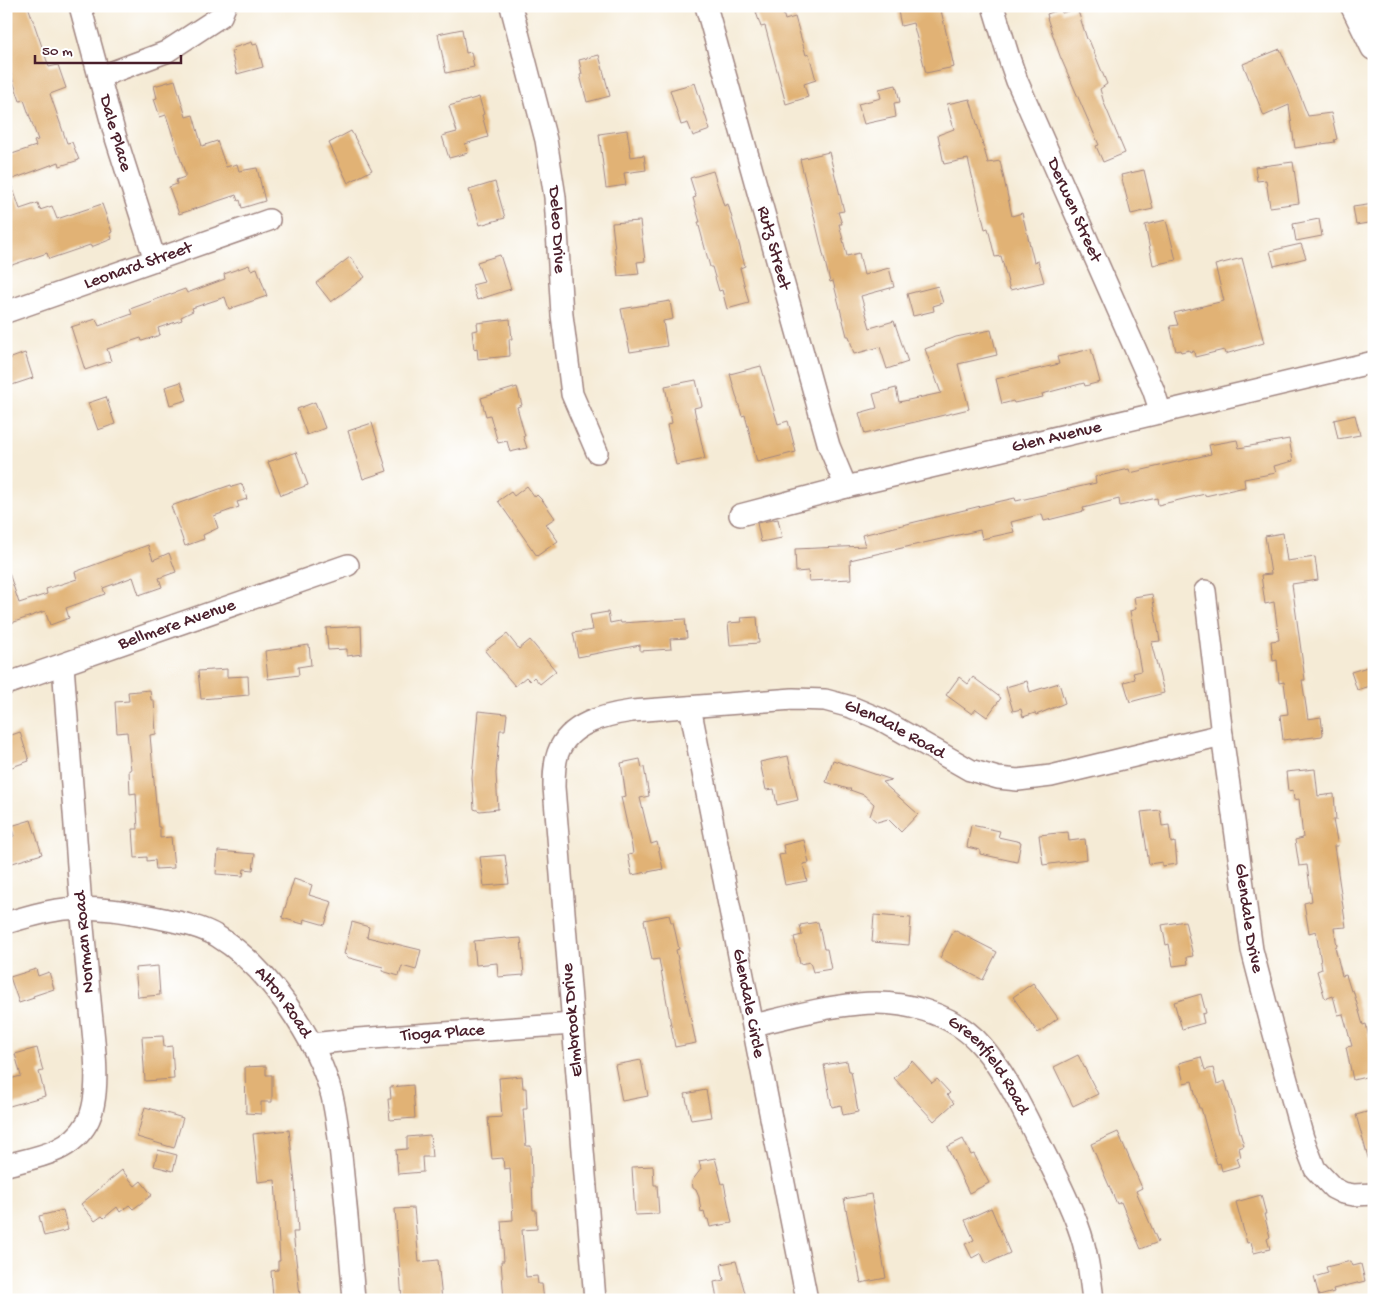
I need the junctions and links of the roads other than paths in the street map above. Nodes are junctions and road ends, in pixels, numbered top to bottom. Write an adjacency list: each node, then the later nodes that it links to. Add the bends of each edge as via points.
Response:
1 (80, 6): 8 (street, Dale Place)
2 (225, 6): 8 (street, via 221,16 166,52)
3 (511, 6): 14 (street, Deleo Drive, via 546,140 555,197 562,315 572,394)
4 (706, 6): 15 (street, Rutz Street, via 829,446)
5 (993, 6): 13 (street, Derwen Street, via 1017,81)
6 (1354, 6): 7 (main road)
7 (1374, 47)
8 (99, 77): 10 (street, Dale Place)
9 (269, 220): 10 (street, Leonard Street)
10 (155, 260): 11 (street, Leonard Street)
11 (6, 312)
12 (1374, 362): 13 (street, Glen Avenue)
13 (1161, 413): 15 (street, Glen Avenue)
14 (597, 452)
15 (846, 487): 16 (street, Glen Avenue)
16 (740, 515)
17 (348, 564): 19 (street, Bellmere Avenue)
18 (1205, 591): 22 (street, Glendale Drive)
19 (63, 665): 20 (street, Bellmere Avenue); 24 (street, Norman Road)
20 (6, 684)
21 (690, 707): 22 (street, Glendale Road, via 793,699 826,700 880,719 970,770 1018,780 1051,776); 23 (street, Glendale Road, via 606,715 589,722); 27 (street, Glendale Circle)
22 (1222, 735): 30 (street, Glendale Drive, via 1252,950 1304,1138 1315,1169 1333,1188 1354,1195)
23 (564, 742): 26 (street, Elmbrook Drive, via 555,765 554,787)
24 (81, 908): 25 (street, Alton Road, via 46,912); 28 (street, Alton Road, via 151,916 216,935 246,958 266,979); 29 (street, Norman Road, via 94,1043 92,1113 81,1132 67,1146)
25 (6, 923)
26 (573, 1024): 28 (street, Tioga Place); 32 (street, Elmbrook Drive)
27 (754, 1025): 33 (street, Glendale Circle); 34 (street, Greenfield Road, via 829,1008 884,1003 941,1015 964,1030 981,1044 1010,1085 1063,1190 1086,1253)
28 (312, 1044): 31 (street, Alton Road, via 327,1078 340,1136)
29 (6, 1165)
30 (1374, 1194)
31 (354, 1300)
32 (595, 1300)
33 (807, 1300)
34 (1093, 1300)

